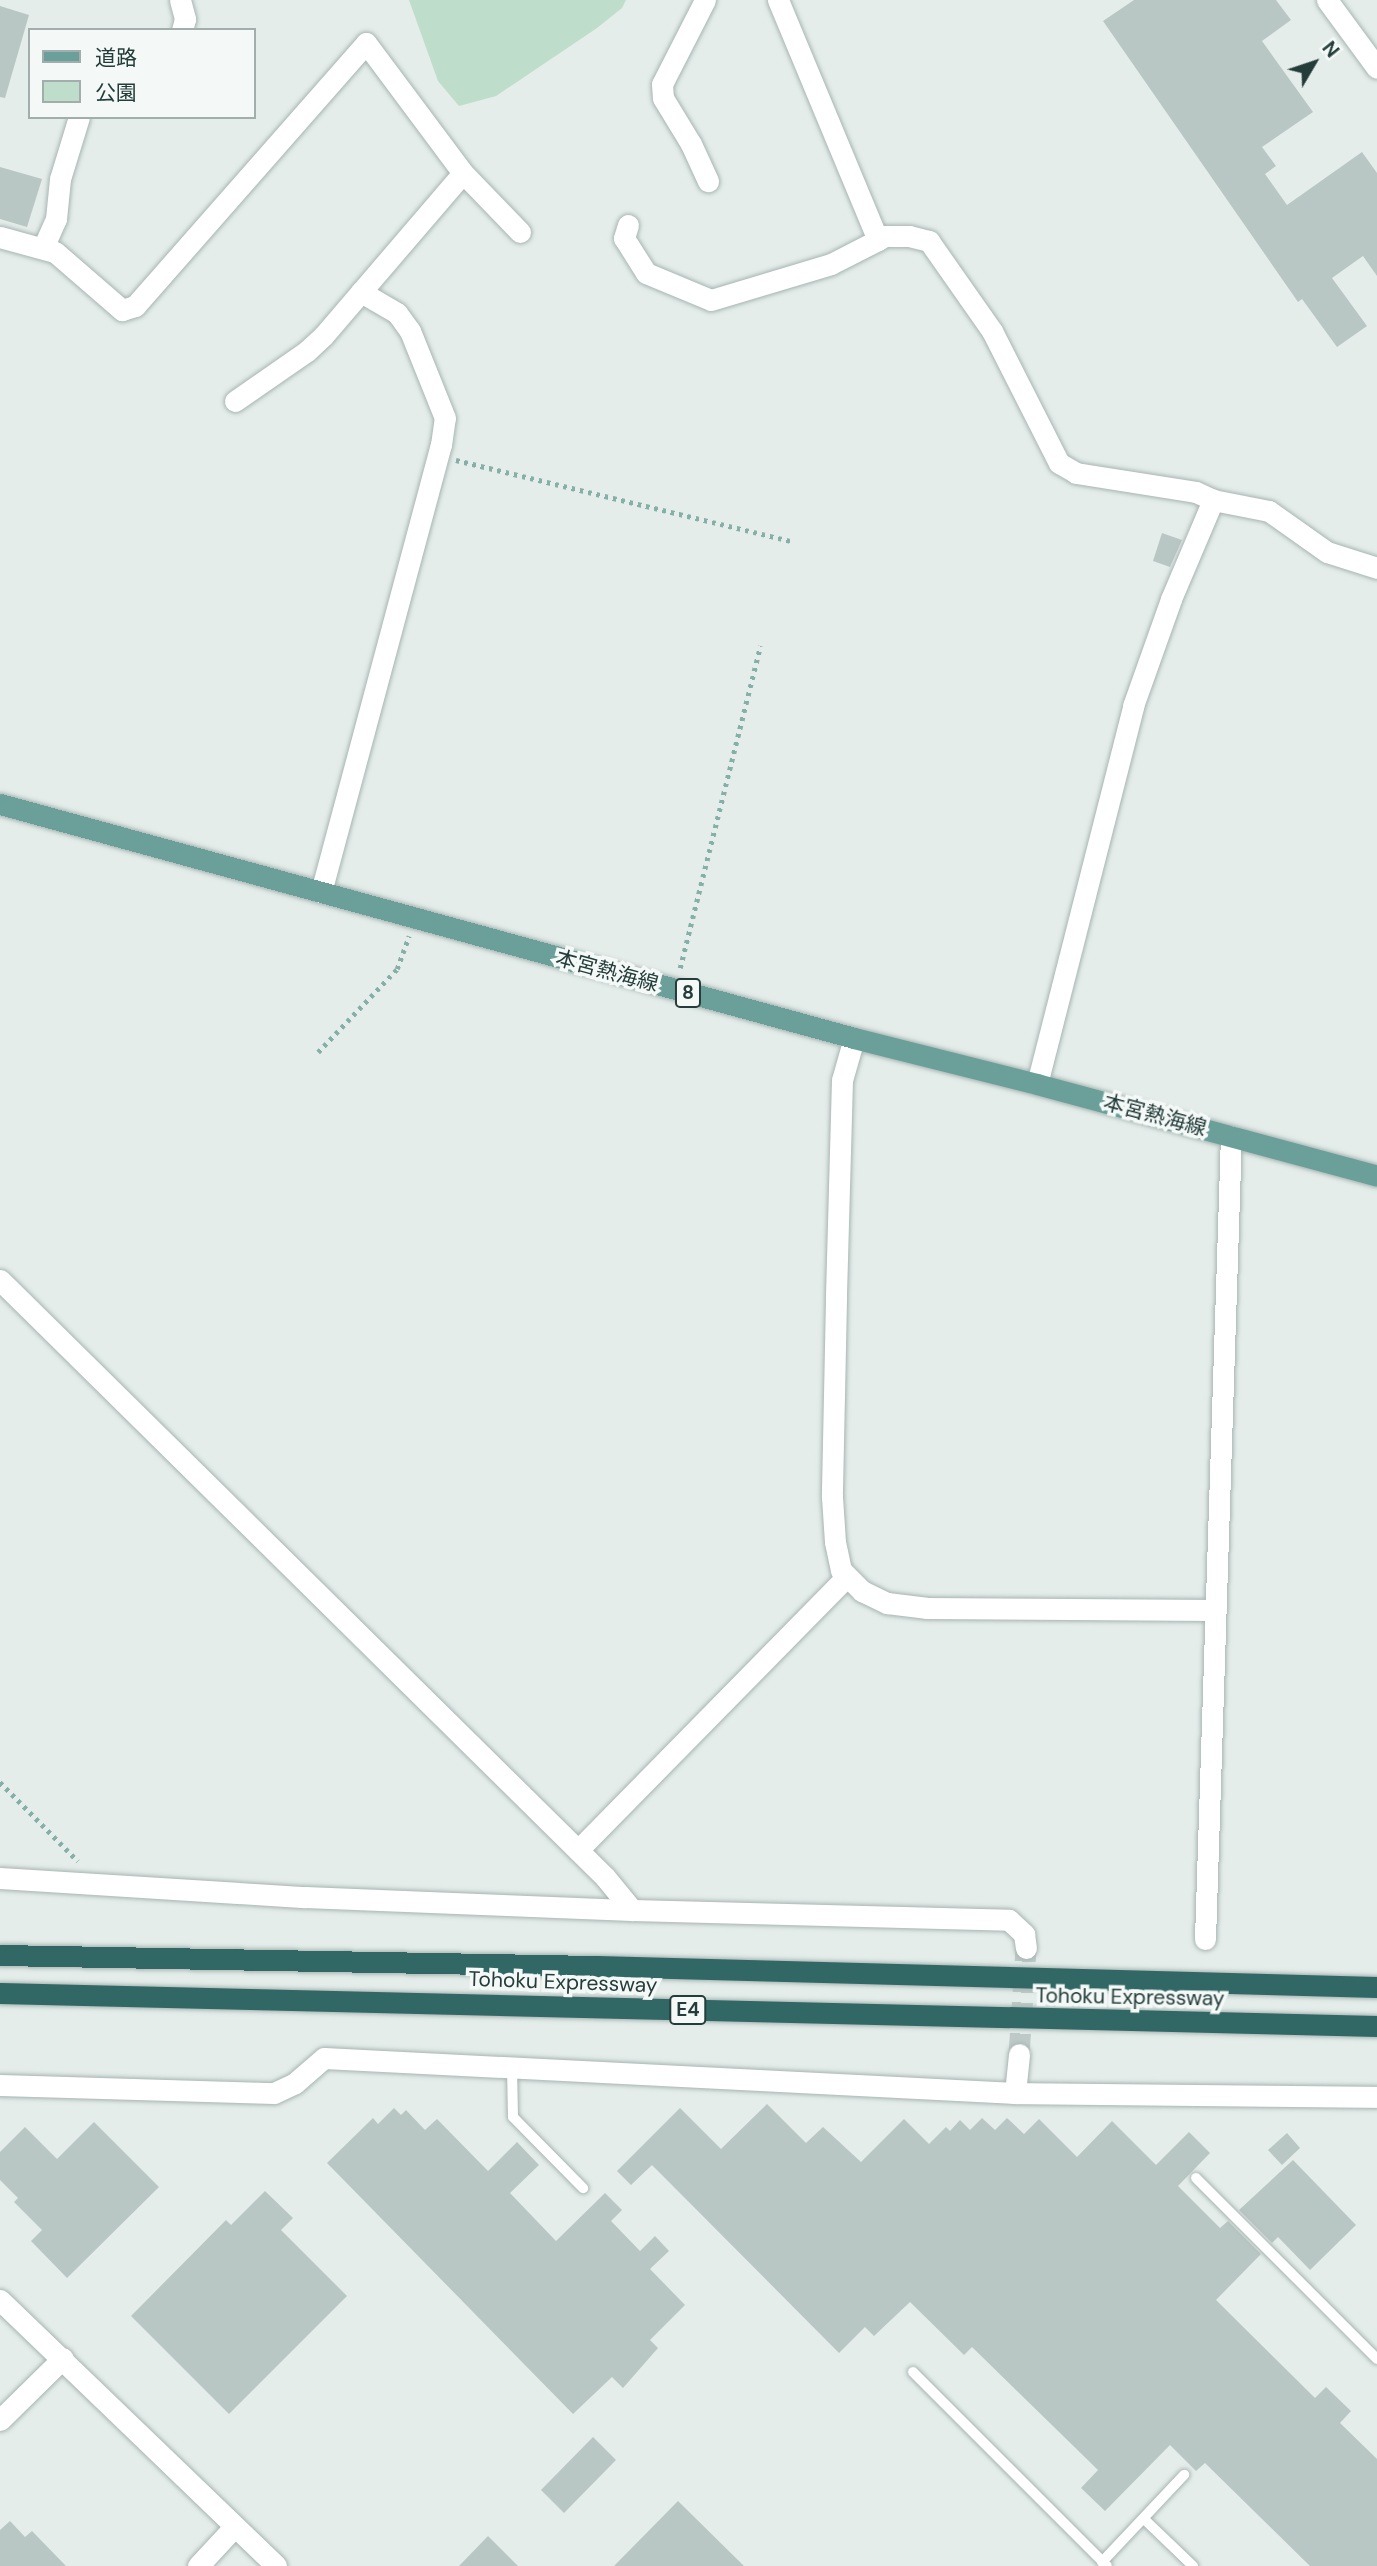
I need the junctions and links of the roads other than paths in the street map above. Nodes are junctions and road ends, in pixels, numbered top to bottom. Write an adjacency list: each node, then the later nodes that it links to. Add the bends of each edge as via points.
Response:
1 (180, 0): 5 (street)
2 (705, 0): 9 (street, via 662,84 663,99)
3 (778, 0): 13 (street)
4 (1327, 0): 6 (street)
5 (183, 28)
6 (1377, 68)
7 (78, 119): 14 (street, via 60,179 56,219)
8 (463, 173): 11 (street); 14 (street, via 366,43 135,306 122,310 55,251); 15 (street)
9 (708, 181)
10 (628, 225): 13 (street, via 624,238 646,273 711,300 831,264)
11 (520, 232)
12 (0, 237): 14 (street)
13 (878, 240): 17 (street, via 909,236 929,241 992,331 1051,451 1067,470 1196,492)
14 (43, 248)
15 (361, 292): 16 (street, via 307,351); 20 (street, via 397,313 410,331 445,418 439,456)
16 (235, 401)
17 (1213, 500): 18 (street, via 1269,510 1327,552); 22 (street, via 1133,706)
18 (1377, 568)
19 (0, 804): 20 (main road, 本宮熱海線 / 8)
20 (321, 892): 21 (main road, 本宮熱海線 / 8)
21 (854, 1038): 22 (main road, 本宮熱海線 / 8); 26 (street, via 842,1080 832,1497 835,1542)
22 (1037, 1084): 23 (main road, 本宮熱海線 / 8)
23 (1231, 1136): 24 (main road, 本宮熱海線 / 8); 27 (street)
24 (1377, 1176)
25 (0, 1279): 28 (street)
26 (846, 1577): 27 (street, via 887,1603 926,1608); 28 (street)
27 (1214, 1610): 31 (street)
28 (578, 1850): 30 (street)
29 (0, 1878): 30 (street, via 305,1898)
30 (632, 1910): 32 (street, via 1009,1920 1024,1934)
31 (1205, 1939)
32 (1026, 1948)
33 (0, 1955): 34 (highway, Tohoku Expressway / E4)
34 (1377, 1987)
35 (0, 1993): 36 (highway, Tohoku Expressway / E4)
36 (1377, 2026)
37 (1019, 2054): 40 (street)
38 (512, 2066): 39 (street, via 324,2058 295,2083 274,2093); 40 (street); 43 (lane, via 513,2117)
39 (0, 2085)
40 (1015, 2093): 41 (street)
41 (1376, 2098)
42 (1196, 2178): 46 (lane)
43 (583, 2188)
44 (0, 2300): 45 (street)
45 (63, 2358): 48 (street); 51 (street)
46 (1377, 2360)
47 (913, 2372): 52 (lane)
48 (0, 2420)
49 (1184, 2476): 50 (lane)
50 (1144, 2519): 52 (lane); 55 (lane)
51 (235, 2526): 53 (street); 54 (street)
52 (1105, 2564)
53 (198, 2566)
54 (276, 2566)
55 (1193, 2566)

